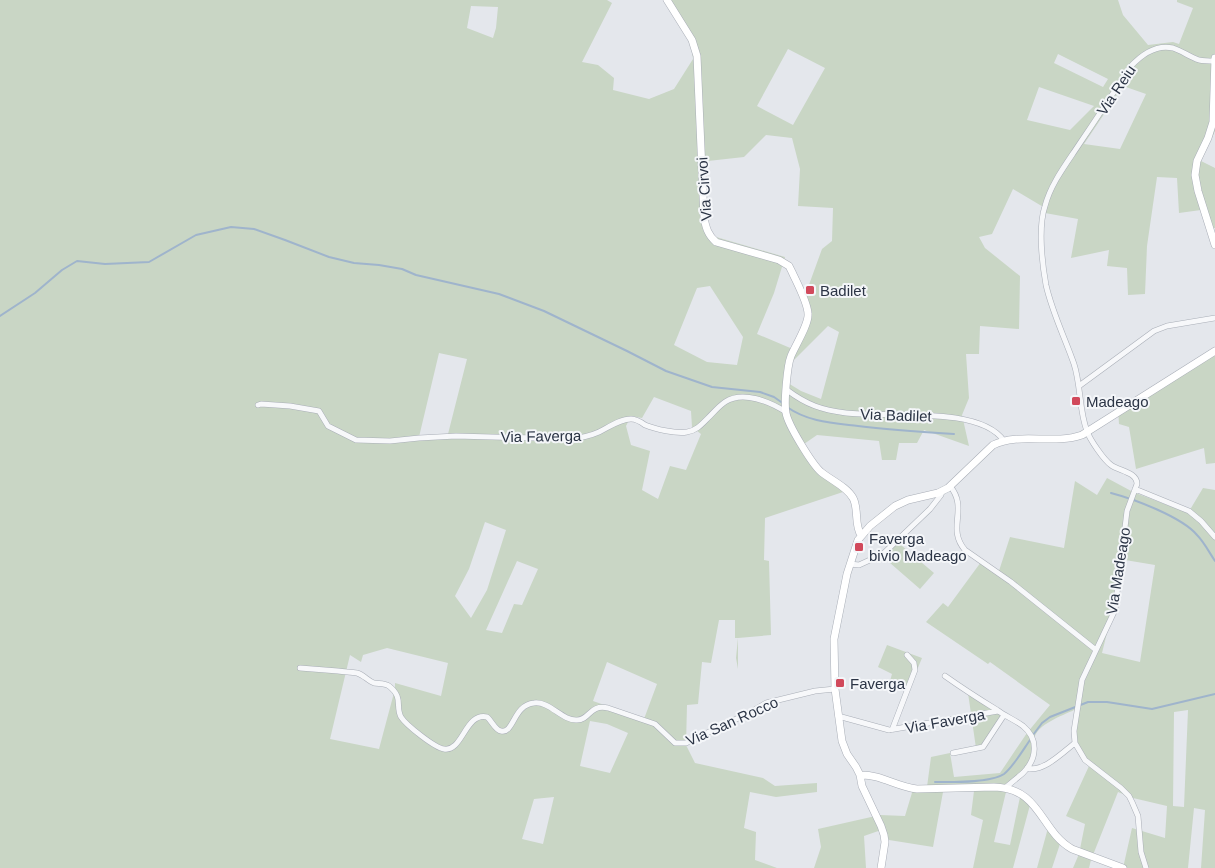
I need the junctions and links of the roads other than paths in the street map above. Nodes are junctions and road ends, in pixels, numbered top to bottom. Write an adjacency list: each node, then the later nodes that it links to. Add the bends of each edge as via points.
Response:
1 (666, 0): 7 (street, Via Cirvoi, via 692,40 697,56 704,218 708,232 716,242 784,262 792,272 807,308 808,318 789,360)
2 (1215, 60): 3 (street, Via Reiu, via 1213,122 1195,175); 6 (street, Via Reiu, via 1196,59 1168,48 1152,50 1136,61 1050,191 1041,226 1046,286)
3 (1215, 245)
4 (1215, 318): 6 (street, via 1154,331)
5 (1215, 351): 10 (street)
6 (1079, 386): 10 (street)
7 (787, 390): 9 (street, Via Cirvoi); 11 (street, Via Badilet, via 814,407 847,413 924,415 970,421 997,432)
8 (258, 405): 9 (street, Via Faverga, via 320,411 328,426 356,440 390,441 456,436 570,439 585,437 629,419 662,430 688,432 698,428 726,401 740,396 767,402)
9 (786, 412): 15 (street, via 813,464 854,499)
10 (1087, 432): 11 (street, via 1065,439); 13 (street, via 1107,462 1135,478)
11 (1004, 441): 12 (street, via 990,447)
12 (950, 486): 14 (street); 18 (street, via 959,505 956,530 965,550)
13 (1135, 489): 16 (street, via 1189,512); 18 (street, Via Madeago, via 1127,511 1115,610)
14 (942, 491): 15 (street, via 895,506); 17 (street, via 930,509 883,554 859,565)
15 (861, 535): 17 (street)
16 (1215, 537)
17 (850, 564): 22 (street, via 834,639)
18 (1096, 650): 27 (street, Via Madeago, via 1082,680)
19 (907, 655): 26 (street, Via Faverga, via 915,670)
20 (300, 668): 22 (street, Via San Rocco, via 355,673 387,685 397,696 403,720 422,736 446,749 451,748 476,719 488,717 497,730 504,731 511,727 520,709 534,703 577,720 596,708 608,708 654,724 675,743 682,744 766,703)
21 (945, 676): 23 (street)
22 (835, 689): 25 (street)
23 (998, 711): 24 (street); 26 (street, Via Faverga)
24 (1004, 714): 28 (street, via 983,747); 29 (street, via 1024,727 1034,740 1034,756)
25 (838, 716): 26 (street, Via Faverga); 30 (street, via 844,748)
26 (892, 730)
27 (1075, 743): 29 (street, via 1045,766); 34 (street, via 1089,764 1129,796 1138,816 1141,852)
28 (953, 753)
29 (1027, 768): 31 (street)
30 (860, 775): 31 (street, via 876,776 917,789); 32 (street, via 884,835)
31 (1005, 788): 33 (street, via 1032,803 1068,847)
32 (881, 868)
33 (1123, 868)
34 (1146, 868)

